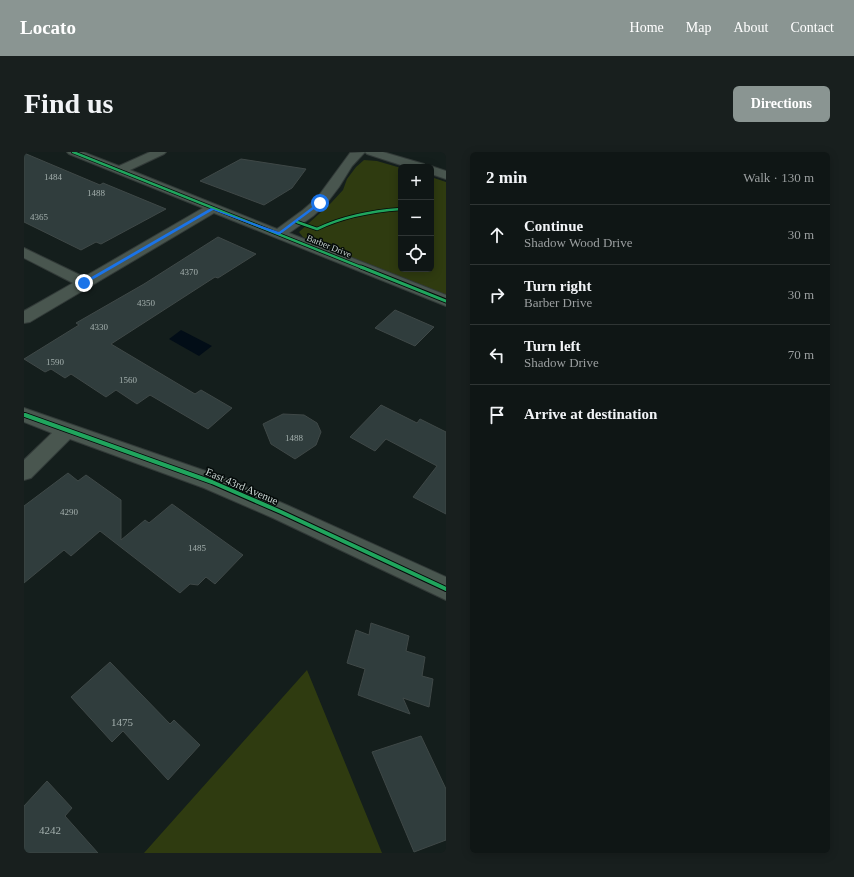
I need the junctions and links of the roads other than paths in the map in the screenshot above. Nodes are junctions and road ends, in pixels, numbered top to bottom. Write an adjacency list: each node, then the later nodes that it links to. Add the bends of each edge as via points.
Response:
1 (73, 152): 6 (street, Barber Drive)
2 (160, 152): 6 (street)
3 (359, 152): 10 (street, via 345,166 320,203)
4 (371, 152): 5 (street)
5 (410, 164)
6 (119, 171): 9 (street, Barber Drive)
7 (434, 171): 8 (street)
8 (446, 175)
9 (213, 208): 10 (street, Barber Drive); 12 (street)
10 (279, 234): 13 (street, Barber Drive)
11 (24, 252): 12 (street)
12 (84, 283): 14 (street)
13 (446, 301)
14 (24, 318)
15 (24, 415): 16 (street, East 43rd Avenue)
16 (67, 430): 17 (street); 18 (street, East 43rd Avenue, via 212,482)
17 (24, 472)
18 (446, 590)

